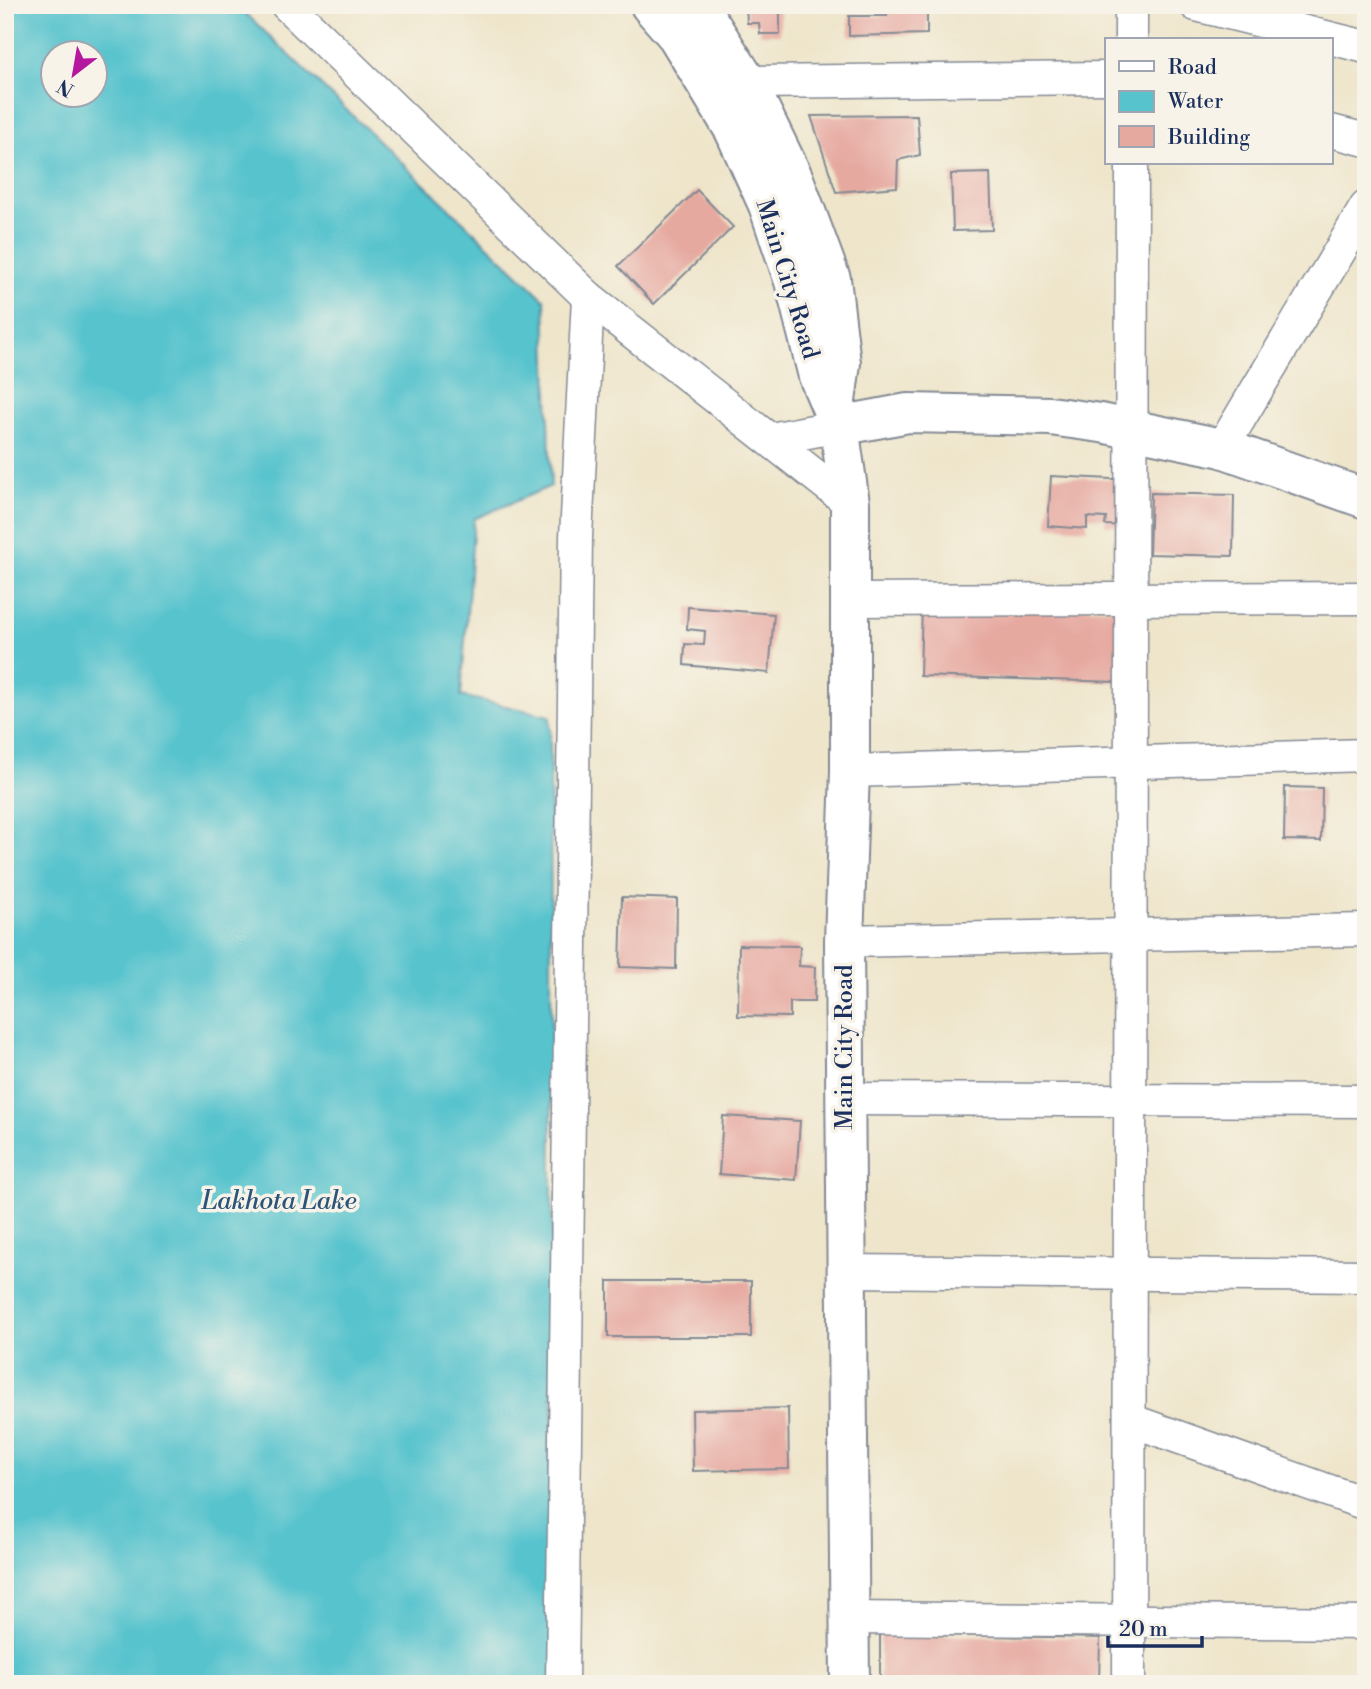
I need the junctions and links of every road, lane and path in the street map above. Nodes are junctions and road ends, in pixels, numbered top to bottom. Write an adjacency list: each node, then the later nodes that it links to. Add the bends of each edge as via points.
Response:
1 (287, 5): 16 (street)
2 (650, 5): 17 (main road, Main City Road, via 677,36 733,130 768,205 794,281 818,376)
3 (698, 5): 11 (main road, Main City Road)
4 (1130, 5): 6 (street)
5 (1196, 5): 7 (street)
6 (1131, 38)
7 (1330, 38)
8 (1332, 39): 9 (street)
9 (1366, 47)
10 (1105, 78): 11 (street)
11 (747, 82): 17 (main road, Main City Road, via 794,178 831,279 841,363)
12 (1332, 131): 13 (street)
13 (1366, 140)
14 (1132, 164): 18 (street)
15 (1366, 207): 20 (street)
16 (588, 297): 19 (street); 43 (street, via 576,537)
17 (837, 419): 18 (main road, via 908,413 1050,416); 19 (street); 22 (main road, Main City Road)
18 (1133, 428): 20 (main road); 23 (street)
19 (771, 439): 22 (street)
20 (1222, 448): 21 (main road)
21 (1366, 499)
22 (850, 503): 25 (main road, Main City Road)
23 (1132, 597): 24 (street); 25 (street); 27 (street)
24 (1366, 598)
25 (849, 600): 28 (main road, Main City Road)
26 (1366, 755): 27 (street)
27 (1132, 761): 28 (street); 30 (street)
28 (850, 771): 31 (main road, Main City Road)
29 (1366, 930): 30 (street)
30 (1132, 934): 31 (street); 33 (street)
31 (844, 941): 32 (main road, Main City Road)
32 (845, 1099): 33 (street); 35 (main road, Main City Road)
33 (1132, 1099): 34 (street); 36 (street)
34 (1366, 1101)
35 (846, 1271): 36 (street); 40 (main road, Main City Road)
36 (1130, 1272): 37 (street); 38 (street)
37 (1366, 1276)
38 (1130, 1420): 39 (street); 41 (street)
39 (1366, 1504)
40 (850, 1618): 41 (street); 44 (main road, Main City Road)
41 (1129, 1622): 42 (street); 45 (street)
42 (1366, 1623)
43 (562, 1684)
44 (850, 1684)
45 (1129, 1684)

